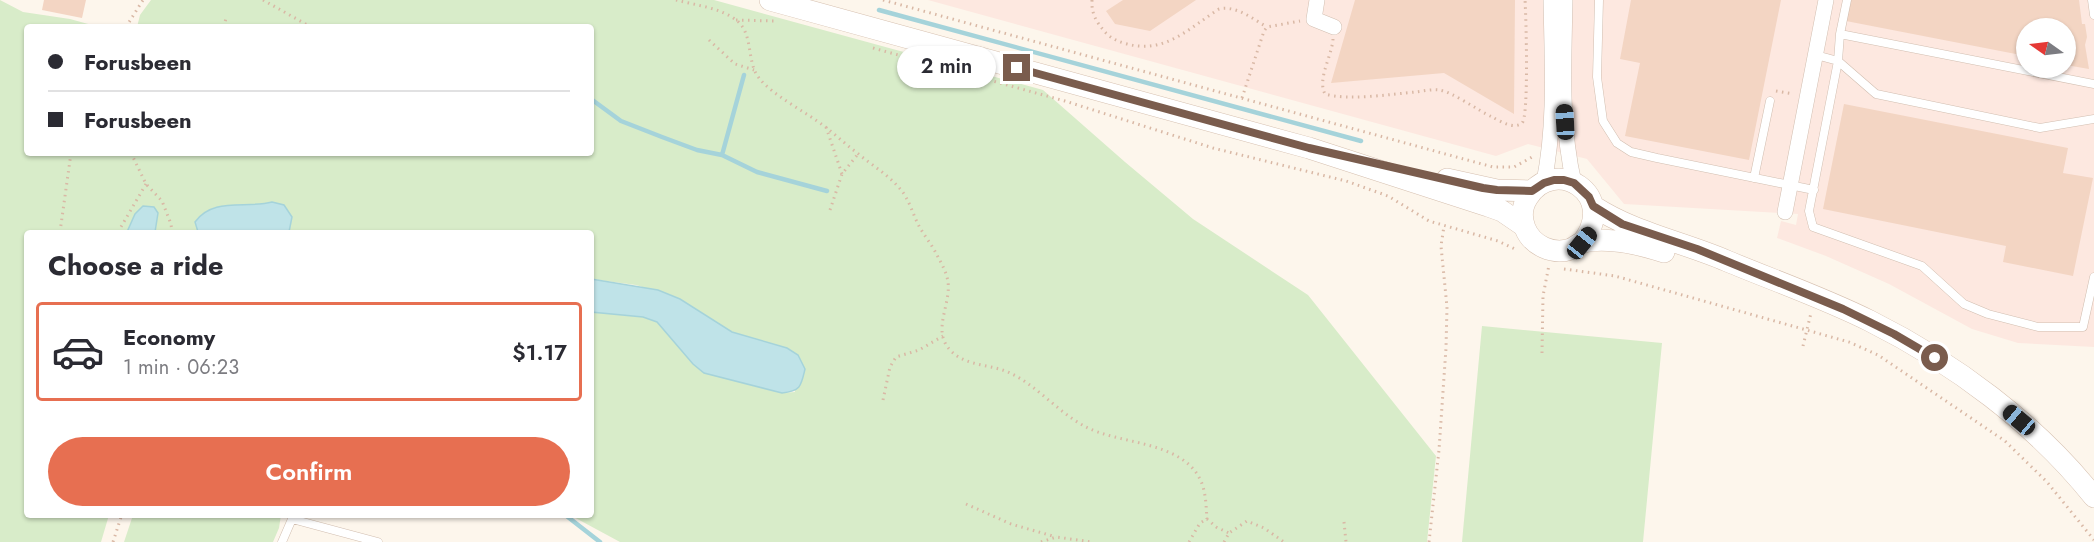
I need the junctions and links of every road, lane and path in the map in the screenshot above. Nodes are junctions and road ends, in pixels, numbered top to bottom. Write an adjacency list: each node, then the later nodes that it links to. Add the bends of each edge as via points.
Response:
1 (142, 0): 20 (path)
2 (263, 0): 22 (path)
3 (676, 0): 18 (path)
4 (770, 0): 36 (main road)
5 (884, 0): 32 (path)
6 (1092, 0): 23 (path, via 1093,15 1110,38 1139,47 1152,48 1168,42 1227,7)
7 (1317, 0): 17 (street)
8 (1525, 0): 24 (path, via 1529,38 1526,112 1522,124 1511,125 1442,90 1370,96 1325,94 1322,86 1333,49)
9 (1551, 0): 46 (street, via 1550,153)
10 (1565, 0): 43 (street, via 1565,126)
11 (1599, 0): 42 (lane, via 1597,77 1603,121 1617,143 1631,152)
12 (1826, 0): 28 (street)
13 (1846, 0): 25 (lane)
14 (2092, 0): 15 (lane)
15 (2094, 15)
16 (226, 18): 21 (path)
17 (1314, 19): 23 (path); 24 (street)
18 (736, 20): 19 (path); 30 (path, via 747,38)
19 (777, 21)
20 (128, 24)
21 (225, 24)
22 (306, 24)
23 (1267, 27): 32 (path)
24 (1334, 27)
25 (1840, 34): 29 (lane); 31 (lane)
26 (709, 40): 30 (path, via 735,64)
27 (862, 45): 51 (path, via 1065,101 1214,148 1346,181 1388,196)
28 (1816, 55): 29 (lane); 45 (street)
29 (1838, 61): 34 (lane, via 1876,94 2040,128); 47 (lane)
30 (754, 70): 35 (path, via 766,86)
31 (2094, 84)
32 (1242, 98): 37 (path, via 1493,166 1514,167)
33 (1770, 101): 42 (lane)
34 (2094, 119)
35 (826, 127): 38 (path); 41 (path)
36 (1309, 148): 46 (main road, via 1483,188); 52 (main road, via 1502,211)
37 (1538, 153)
38 (858, 154): 41 (path); 63 (path, via 903,192 937,255 948,280)
39 (71, 156): 53 (path)
40 (132, 156): 44 (path)
41 (842, 174): 49 (path)
42 (1754, 178): 45 (lane)
43 (1574, 183): 46 (main road, via 1564,180); 48 (main road)
44 (146, 184): 54 (path); 55 (path, via 162,201)
45 (1790, 185): 47 (lane); 50 (street)
46 (1538, 187): 52 (main road, via 1524,208)
47 (1814, 190): 59 (lane, via 1809,211 1813,227 1922,266 1964,304 1988,314 2038,327 2083,327)
48 (1593, 206): 56 (main road, via 1594,220); 60 (main road, via 1622,224)
49 (830, 210)
50 (1785, 212)
51 (1444, 226): 57 (path, via 1498,241); 84 (path, via 1441,246 1446,348)
52 (1524, 226): 58 (main road)
53 (60, 230)
54 (119, 230)
55 (172, 230)
56 (1582, 243): 58 (main road); 60 (main road, via 1628,243)
57 (1522, 254)
58 (1547, 260): 62 (path); 65 (path)
59 (2094, 277)
60 (1770, 279): 61 (main road)
61 (1817, 298): 62 (path); 67 (main road, via 1910,342 1976,385 2041,440)
62 (1806, 330): 64 (path); 74 (path, via 1849,342 1878,356 2005,441 2047,482)
63 (943, 336): 66 (path, via 896,357); 70 (path, via 952,352 964,360 1009,372 1086,428 1162,449 1188,463 1200,479)
64 (1803, 346)
65 (1542, 353)
66 (883, 400)
67 (2093, 495)
68 (966, 504): 73 (path, via 1011,524)
69 (121, 518): 75 (path)
70 (1208, 519): 72 (path); 80 (path, via 1200,523)
71 (1344, 522): 83 (path)
72 (1229, 533): 81 (path); 82 (path, via 1247,521)
73 (1056, 537): 78 (path); 79 (path)
74 (2094, 540)
75 (113, 542)
76 (282, 542): 77 (lane, via 292,519)
77 (378, 542)
78 (1041, 542)
79 (1092, 542)
80 (1189, 542)
81 (1224, 542)
82 (1284, 542)
83 (1346, 542)
84 (1430, 542)

